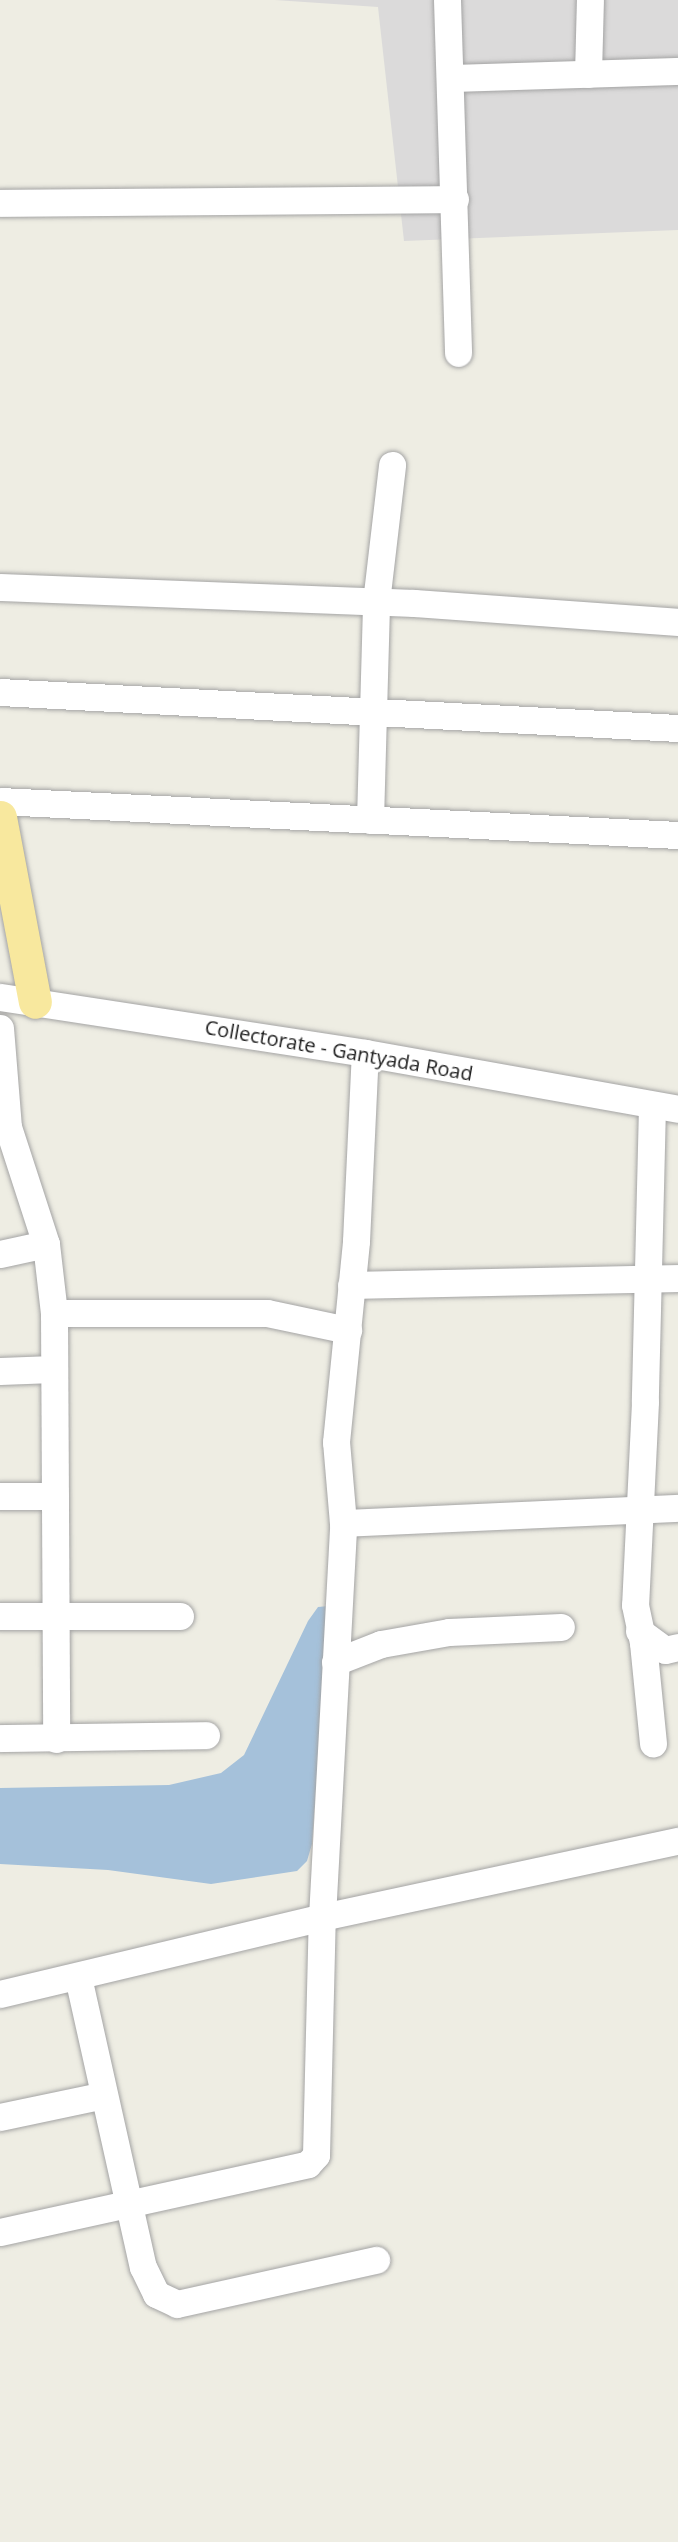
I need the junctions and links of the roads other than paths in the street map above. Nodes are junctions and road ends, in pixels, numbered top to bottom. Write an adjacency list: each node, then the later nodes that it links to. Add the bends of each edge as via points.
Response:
1 (447, 0): 5 (street)
2 (590, 0): 4 (street)
3 (678, 71): 4 (street)
4 (588, 74): 5 (street)
5 (450, 78): 6 (street)
6 (455, 199): 7 (street); 8 (street)
7 (0, 203)
8 (458, 353)
9 (392, 465): 11 (street)
10 (0, 586): 11 (street)
11 (376, 602): 12 (street); 14 (street)
12 (678, 622)
13 (0, 692): 14 (street)
14 (375, 712): 15 (street); 18 (street)
15 (678, 728)
16 (0, 801): 18 (street)
17 (0, 816): 21 (main road)
18 (370, 820): 19 (street)
19 (678, 835)
20 (0, 997): 21 (street, Collectorate - Gantyada Road)
21 (35, 1002): 23 (street, Collectorate - Gantyada Road)
22 (0, 1028): 25 (street)
23 (365, 1053): 24 (street, Collectorate - Gantyada Road); 30 (street)
24 (665, 1107): 28 (street)
25 (4, 1128): 26 (street)
26 (46, 1244): 27 (street); 31 (street)
27 (0, 1254)
28 (649, 1278): 29 (street); 30 (street); 37 (street)
29 (678, 1278)
30 (351, 1285): 32 (street)
31 (54, 1313): 32 (street, via 267,1313); 33 (street)
32 (348, 1330): 39 (street, via 336,1442)
33 (53, 1369): 34 (street); 36 (street)
34 (0, 1371)
35 (0, 1496): 36 (street)
36 (55, 1496): 42 (street)
37 (639, 1508): 38 (street); 39 (street); 44 (street, via 635,1605)
38 (678, 1508)
39 (343, 1522): 46 (street)
40 (0, 1616): 42 (street)
41 (180, 1616): 42 (street)
42 (57, 1617): 49 (street)
43 (561, 1627): 46 (street, via 449,1632 381,1644)
44 (639, 1631): 45 (street, via 665,1650); 50 (street, via 650,1694)
45 (678, 1647)
46 (335, 1662): 52 (street)
47 (206, 1735): 49 (street)
48 (0, 1738): 49 (street)
49 (56, 1739)
50 (653, 1744)
51 (678, 1841): 52 (street)
52 (322, 1917): 53 (street); 57 (street, via 314,2161)
53 (78, 1977): 54 (street); 55 (street)
54 (0, 1994)
55 (104, 2095): 56 (street); 57 (street)
56 (0, 2117)
57 (128, 2202): 58 (street); 59 (street, via 148,2281 156,2294 171,2303)
58 (0, 2232)
59 (376, 2260)

